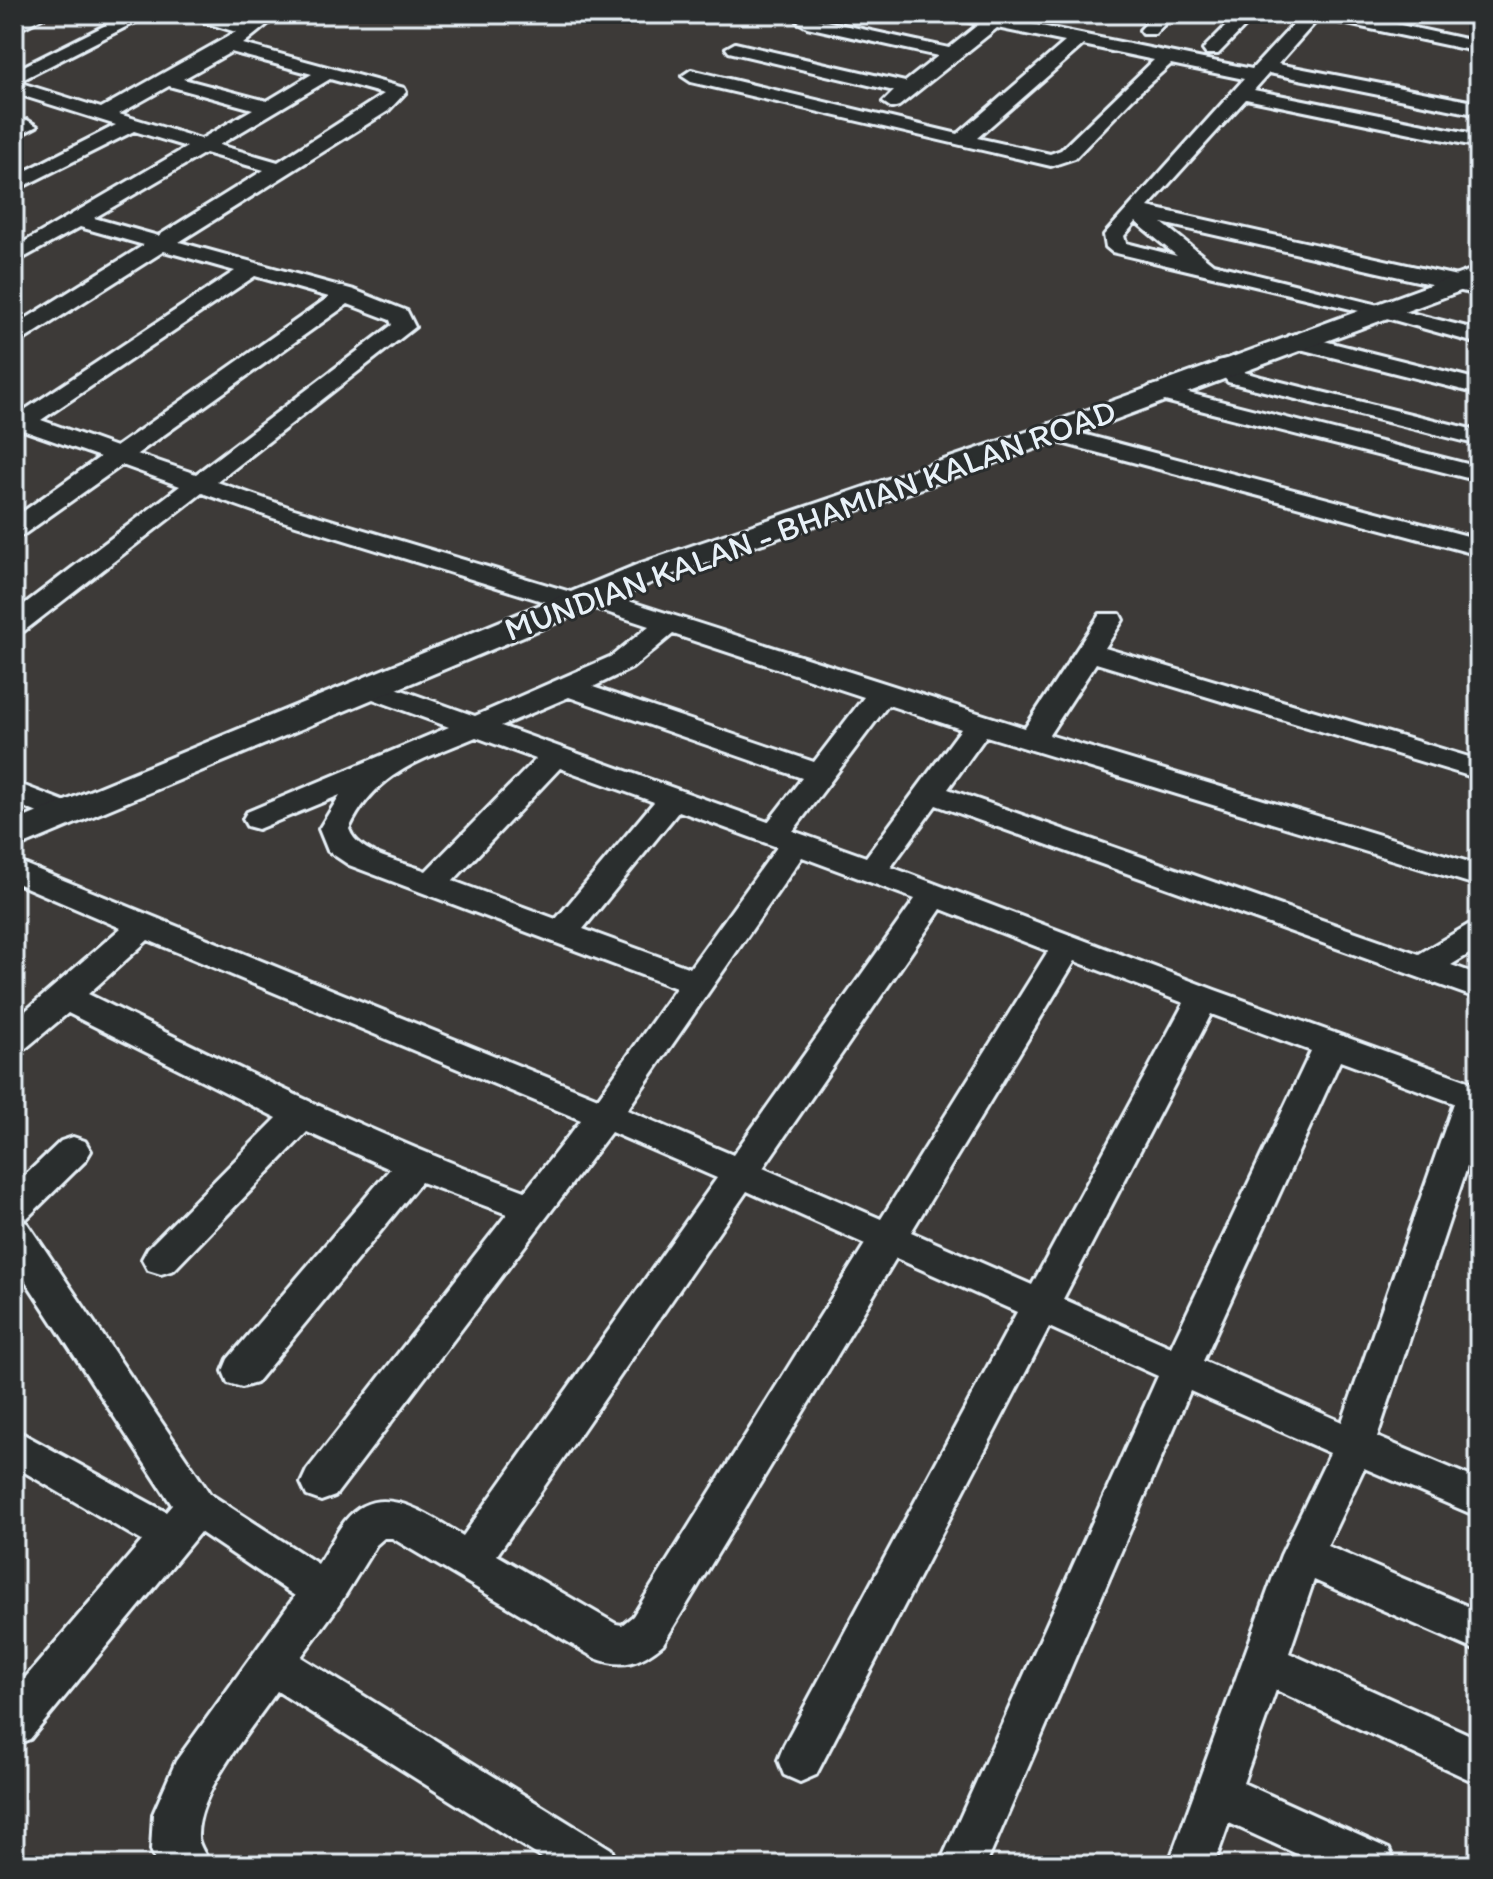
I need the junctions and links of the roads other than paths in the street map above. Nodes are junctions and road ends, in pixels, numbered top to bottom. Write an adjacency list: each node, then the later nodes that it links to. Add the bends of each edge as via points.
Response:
1 (41, 14): 12 (street)
2 (142, 14): 25 (street)
3 (197, 14): 13 (street)
4 (956, 14): 10 (street)
5 (1165, 14): 14 (street)
6 (1248, 14): 19 (street)
7 (1313, 14): 22 (street)
8 (1325, 14): 17 (street)
9 (269, 16): 13 (street)
10 (998, 18): 15 (street); 20 (street)
11 (807, 22): 20 (street)
12 (14, 27)
13 (247, 30): 16 (street)
14 (1149, 30)
15 (1078, 40): 21 (street); 35 (street)
16 (229, 46): 23 (street); 26 (street)
17 (1479, 47)
18 (735, 48): 28 (street)
19 (1212, 50)
20 (953, 54): 28 (street)
21 (1167, 58): 22 (street); 35 (street, via 1061,158)
22 (1262, 72): 29 (street); 31 (street)
23 (327, 73): 30 (street); 38 (street, via 397,92)
24 (691, 76): 33 (street)
25 (14, 78)
26 (167, 80): 30 (street); 32 (street)
27 (14, 87): 32 (street)
28 (909, 89): 33 (street)
29 (1243, 93): 36 (street); 40 (street)
30 (269, 107): 37 (street)
31 (1479, 109)
32 (103, 115): 34 (street)
33 (871, 119): 35 (street)
34 (133, 124): 37 (street); 39 (street)
35 (962, 141)
36 (1479, 141)
37 (203, 146): 38 (street); 41 (street)
38 (280, 169): 44 (street)
39 (14, 185)
40 (1134, 210): 47 (street); 47 (street, via 1114,235 1119,248); 48 (street)
41 (77, 220): 43 (street); 44 (street)
42 (14, 236): 43 (street)
43 (36, 244): 45 (street)
44 (161, 244): 46 (street); 51 (street)
45 (14, 257)
46 (253, 268): 49 (street); 59 (street)
47 (1206, 269): 50 (street)
48 (1472, 282): 50 (street, MUNDIAN KALAN - BHAMIAN KALAN ROAD)
49 (346, 295): 62 (street); 64 (street, via 399,316 404,327)
50 (1381, 310): 52 (street); 53 (street, MUNDIAN KALAN - BHAMIAN KALAN ROAD)
51 (14, 336)
52 (1479, 337)
53 (1296, 341): 54 (street, MUNDIAN KALAN - BHAMIAN KALAN ROAD); 55 (street)
54 (1226, 366): 56 (street, MUNDIAN KALAN - BHAMIAN KALAN ROAD); 57 (street, via 1236,377)
55 (1479, 387)
56 (1157, 392): 58 (street); 60 (street, MUNDIAN KALAN - BHAMIAN KALAN ROAD)
57 (1313, 397): 58 (street); 61 (street)
58 (1292, 426): 63 (street)
59 (22, 427): 62 (street)
60 (1052, 433): 66 (street); 67 (street, MUNDIAN KALAN - BHAMIAN KALAN ROAD, via 800,517)
61 (1479, 438)
62 (120, 457): 64 (street); 65 (street)
63 (1479, 474)
64 (198, 485): 67 (street); 70 (street)
65 (14, 530)
66 (1479, 547)
67 (579, 599): 69 (street); 73 (street, MUNDIAN KALAN - BHAMIAN KALAN ROAD)
68 (1110, 620): 71 (street)
69 (669, 623): 72 (street, via 622,662); 74 (street)
70 (14, 625)
71 (1088, 652): 77 (street); 80 (street)
72 (567, 687): 76 (street); 81 (street)
73 (372, 689): 76 (street); 85 (street, MUNDIAN KALAN - BHAMIAN KALAN ROAD)
74 (882, 693): 75 (street); 81 (street)
75 (979, 725): 77 (street); 83 (street)
76 (474, 726): 78 (street); 79 (street)
77 (1032, 739): 91 (street)
78 (555, 756): 84 (street); 92 (street)
79 (383, 765): 86 (street); 92 (street, via 342,812 334,829 339,844 360,858)
80 (1479, 770)
81 (820, 774): 88 (street)
82 (14, 792): 85 (street)
83 (930, 793): 90 (street); 98 (street)
84 (673, 799): 88 (street); 95 (street)
85 (68, 814): 87 (street, MUNDIAN KALAN - BHAMIAN KALAN ROAD)
86 (258, 819)
87 (14, 836)
88 (784, 840): 90 (street); 99 (street)
89 (14, 870): 94 (street)
90 (872, 871): 93 (street)
91 (1479, 876)
92 (431, 885): 95 (street)
93 (935, 894): 97 (street); 110 (street)
94 (142, 927): 101 (street); 106 (street)
95 (562, 933): 99 (street)
96 (1479, 933): 98 (street)
97 (1067, 947): 102 (street); 114 (street)
98 (1422, 967): 100 (street)
99 (696, 983): 106 (street)
100 (1479, 987)
101 (65, 997): 103 (street); 107 (street)
102 (1203, 998): 104 (street); 116 (street)
103 (14, 1039)
104 (1331, 1045): 105 (street); 117 (street)
105 (1476, 1098): 120 (street)
106 (605, 1114): 110 (street); 112 (street)
107 (302, 1115): 109 (street); 115 (street)
108 (73, 1151): 111 (street)
109 (414, 1165): 112 (street); 118 (street)
110 (742, 1173): 114 (street); 125 (street)
111 (14, 1208)
112 (534, 1209): 121 (street)
113 (14, 1233): 123 (street)
114 (890, 1240): 116 (street); 125 (street, via 648,1630 630,1645 610,1644)
115 (161, 1259)
116 (1041, 1308): 117 (street); 131 (street)
117 (1181, 1368): 120 (street); 136 (street)
118 (242, 1371)
119 (14, 1446): 123 (street)
120 (1354, 1446): 122 (street); 124 (street)
121 (321, 1483)
122 (1479, 1499)
123 (184, 1522): 126 (street); 130 (street)
124 (1302, 1555): 127 (street); 129 (street)
125 (468, 1562): 126 (street, via 397,1519 375,1520 361,1532)
126 (324, 1591): 128 (street)
127 (1479, 1632)
128 (271, 1663): 134 (street, via 192,1777 176,1814); 135 (street)
129 (1264, 1663): 132 (street); 133 (street)
130 (14, 1724)
131 (800, 1760)
132 (1479, 1762)
133 (1216, 1794): 137 (street); 138 (street)
134 (175, 1860)
135 (595, 1865)
136 (962, 1865)
137 (1191, 1865)
138 (1373, 1865)

